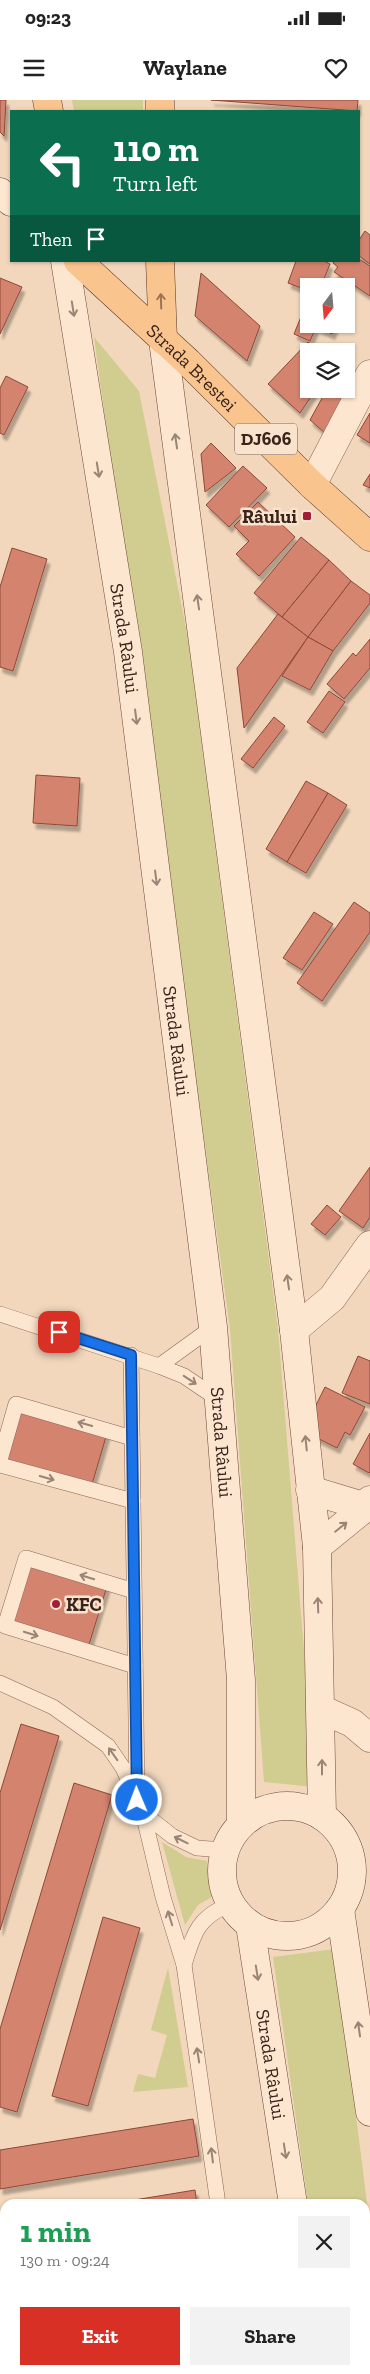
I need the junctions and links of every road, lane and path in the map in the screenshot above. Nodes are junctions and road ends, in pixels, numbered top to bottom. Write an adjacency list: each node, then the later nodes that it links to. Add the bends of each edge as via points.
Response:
1 (0, 192): 2 (main road)
2 (10, 201)
3 (65, 262): 12 (main road, Strada Râului, one-way to 12, via 128,652)
4 (79, 262): 6 (main road, Strada Brestei / DJ606)
5 (160, 262): 6 (main road, one-way to 5)
6 (162, 340): 8 (main road, Strada Brestei / DJ606); 13 (main road, one-way to 6)
7 (370, 374): 8 (main road)
8 (312, 485): 9 (main road, Strada Brestei / DJ606)
9 (370, 536)
10 (370, 1245): 13 (main road, via 332,1298)
11 (0, 1314): 14 (lane)
12 (213, 1327): 15 (lane); 16 (main road, Strada Râului)
13 (294, 1330): 20 (main road, one-way to 13)
14 (131, 1355): 15 (lane); 17 (lane)
15 (160, 1366): 16 (lane, one-way to 16, via 184,1376)
16 (218, 1399): 31 (main road, Strada Râului, via 241,1680)
17 (132, 1438): 18 (lane, one-way to 18, via 16,1404); 21 (lane)
18 (0, 1460)
19 (0, 1465): 21 (lane, one-way to 21)
20 (310, 1490): 22 (main road); 23 (main road)
21 (133, 1501): 24 (lane)
22 (369, 1505): 23 (main road, one-way to 22)
23 (316, 1547): 27 (main road, one-way to 23)
24 (134, 1591): 25 (lane); 25 (lane, one-way to 25, via 26,1558 5,1626)
25 (135, 1666): 29 (lane)
26 (0, 1683): 29 (lane, one-way to 26, via 123,1768 108,1746 53,1707)
27 (321, 1709): 28 (main road, via 352,1723); 30 (main road, one-way to 27)
28 (370, 1738)
29 (140, 1806): 32 (lane, one-way to 29, via 197,1848 172,1836); 36 (lane, one-way to 29)
30 (322, 1816): 31 (main road, via 293,1807 279,1807 265,1810); 34 (main road, via 343,1838 352,1866 347,1896)
31 (241, 1825): 32 (main road)
32 (225, 1850): 33 (main road, via 222,1878)
33 (230, 1904): 35 (main road); 36 (lane, via 213,1911 201,1921)
34 (340, 1909): 35 (main road, via 330,1921 303,1935 268,1934); 37 (main road, one-way to 34)
35 (250, 1925): 39 (main road, Strada Râului, one-way to 39)
36 (184, 1965): 38 (lane, one-way to 36)
37 (370, 2112)
38 (217, 2199)
39 (292, 2199)

